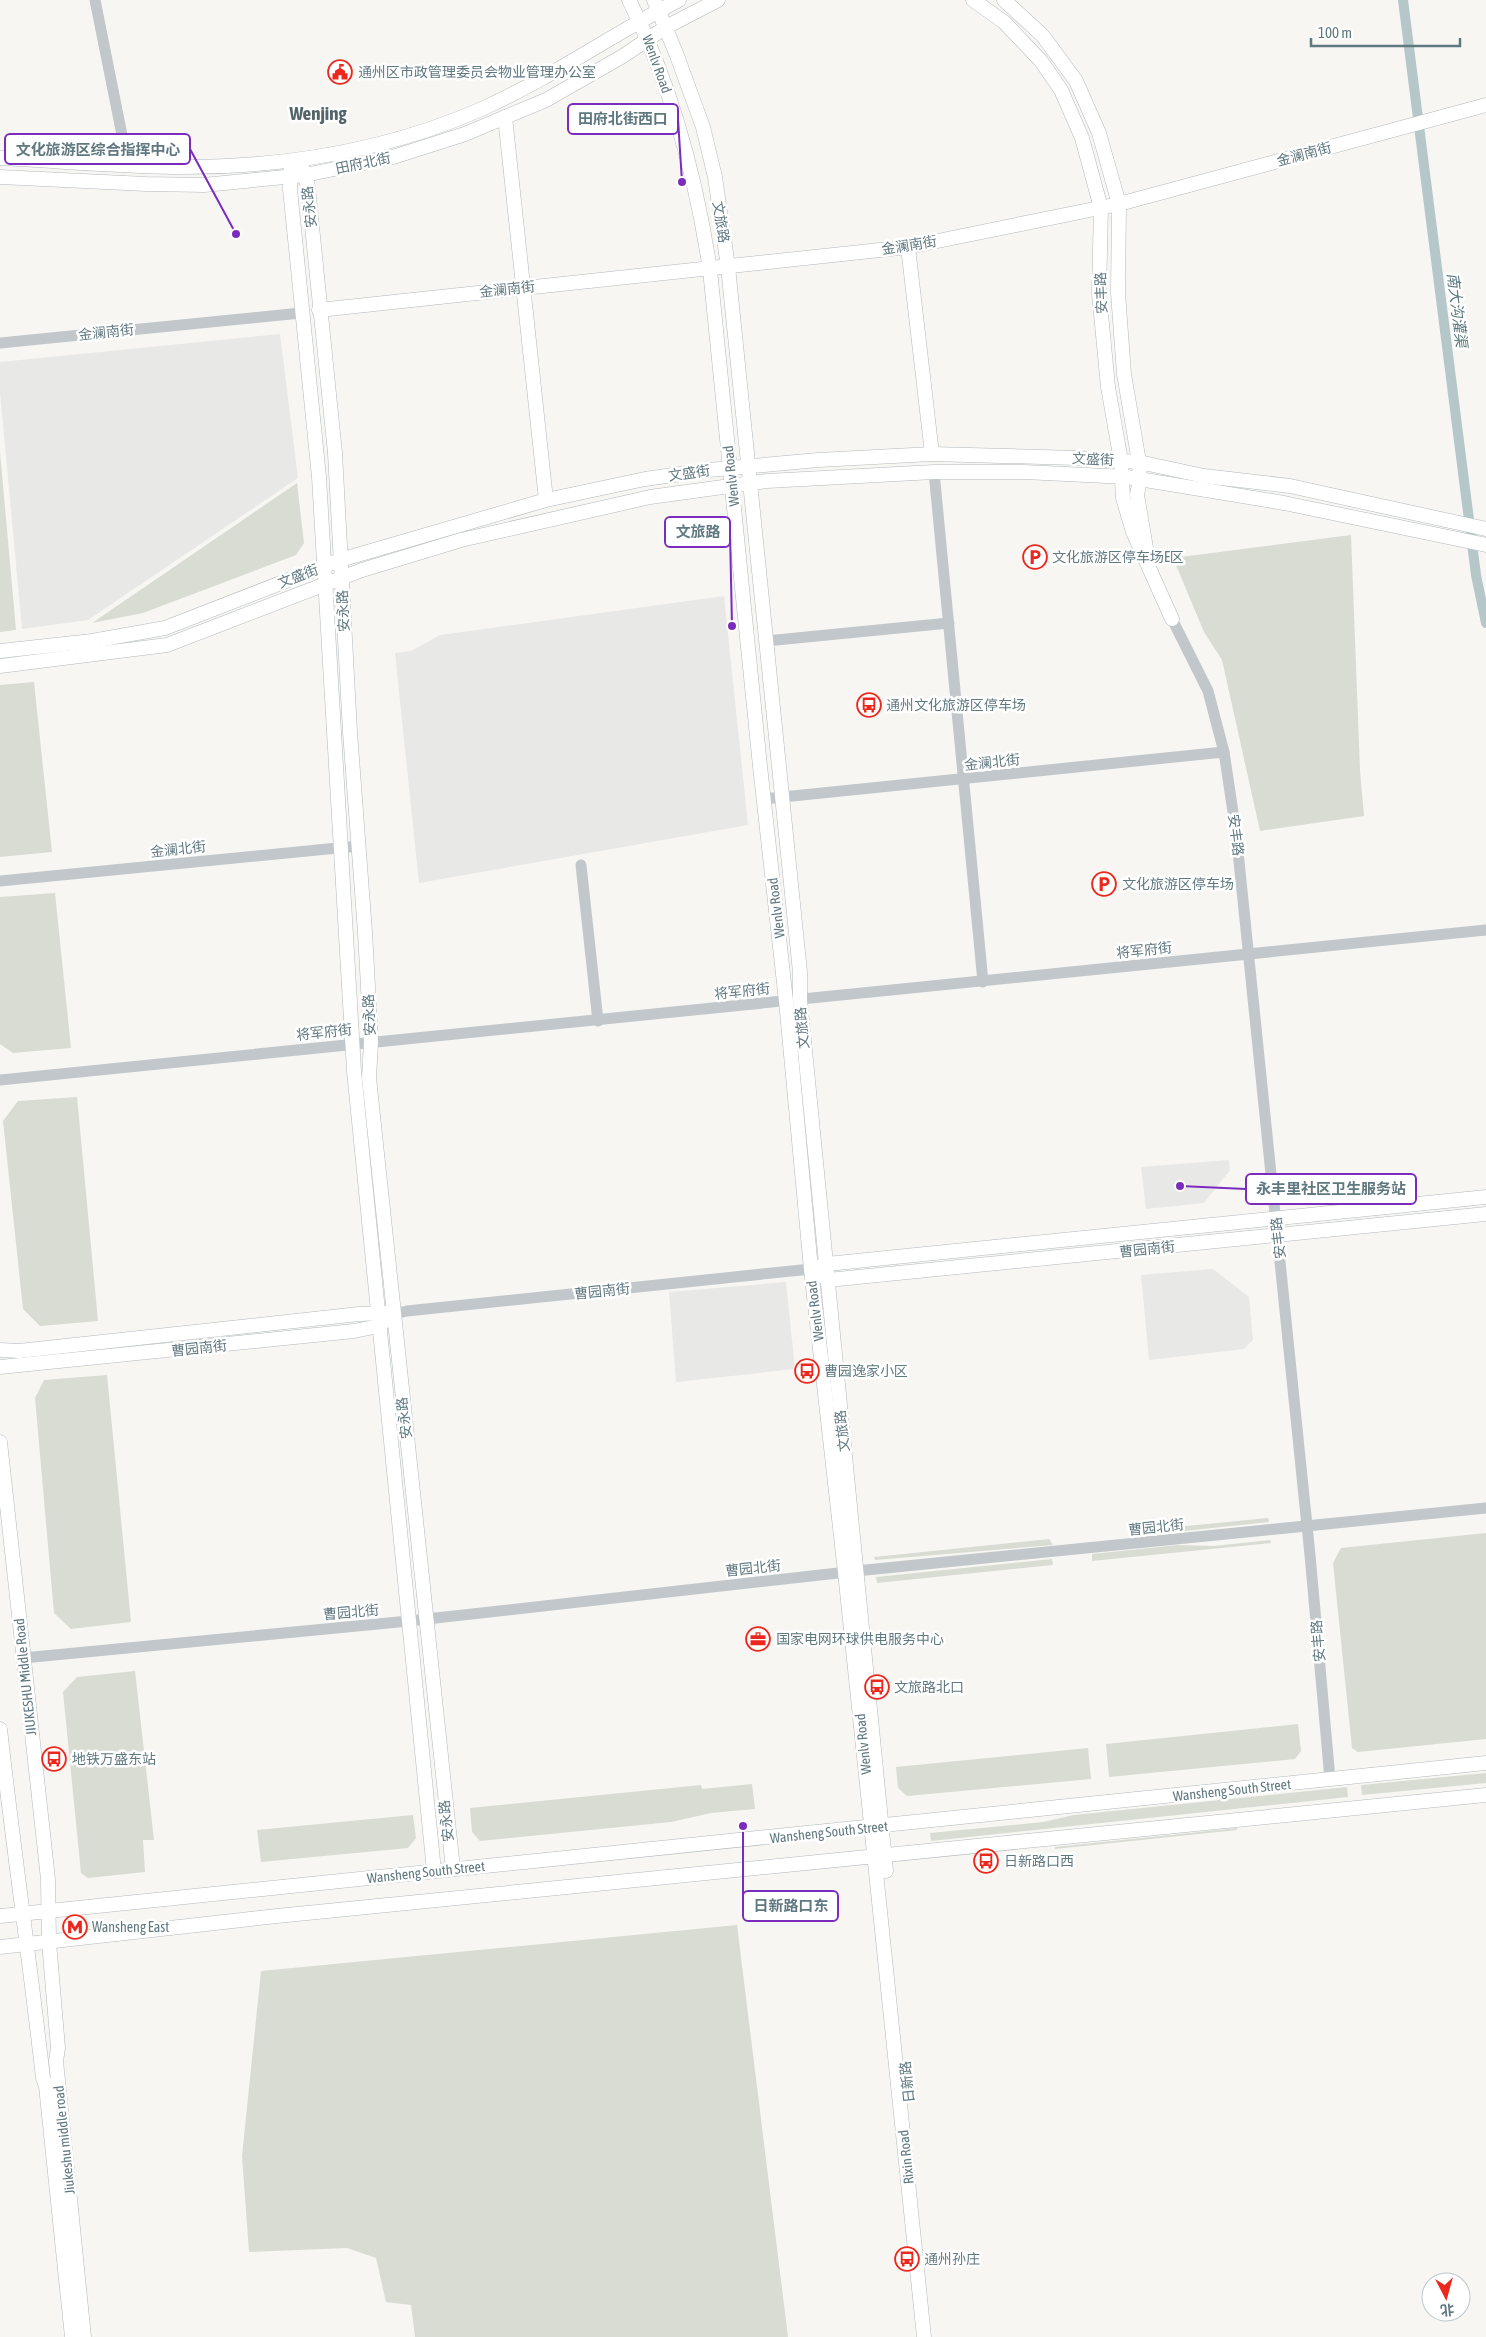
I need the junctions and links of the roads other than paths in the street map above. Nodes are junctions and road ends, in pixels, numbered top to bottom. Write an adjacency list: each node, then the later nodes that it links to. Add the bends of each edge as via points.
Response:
1 (95, 0): 13 (street)
2 (629, 0): 8 (main road, Wenlv Road)
3 (679, 0): 7 (main road)
4 (718, 0): 9 (main road)
5 (973, 0): 20 (main road, 安丰路, via 1018,35 1061,90 1082,138)
6 (1004, 0): 19 (main road, 安丰路, via 1043,36 1076,82 1099,133)
7 (656, 5): 8 (main road, 田府北街); 9 (main road, 文旅路)
8 (640, 22): 10 (main road, Wenlv Road); 15 (main road, 田府北街, via 560,69 483,108 399,139)
9 (666, 27): 10 (main road, 田府北街); 22 (main road, 文旅路, via 703,127)
10 (649, 40): 12 (main road, 田府北街, via 546,100); 23 (main road, Wenlv Road, via 681,133)
11 (1486, 105): 19 (main road, 金澜南街)
12 (505, 117): 16 (main road, 田府北街, via 402,154); 24 (main road)
13 (122, 134)
14 (0, 158): 15 (main road, 田府北街, via 175,167)
15 (295, 160): 16 (main road, 安永路); 18 (main road, 安永路)
16 (305, 175): 18 (main road, 田府北街); 25 (main road, 安永路)
17 (0, 176): 18 (main road, 田府北街, via 175,185)
18 (291, 177): 26 (main road, 安永路)
19 (1119, 204): 20 (main road, 金澜南街); 30 (main road, 安丰路, via 1118,293 1124,374)
20 (1101, 208): 21 (main road, 金澜南街); 29 (main road, 安丰路, via 1099,293 1108,387)
21 (908, 247): 22 (main road, 金澜南街); 28 (main road)
22 (728, 267): 23 (main road, 金澜南街); 31 (main road, 文旅路)
23 (710, 270): 24 (main road, 金澜南街); 32 (main road, Wenlv Road)
24 (524, 288): 25 (main road, 金澜南街); 38 (main road)
25 (319, 310): 41 (main road, 安永路, via 335,453)
26 (302, 313): 27 (street, 金澜南街); 42 (main road, 安永路, via 320,477)
27 (0, 343)
28 (932, 454): 29 (main road, 文盛街); 31 (main road, 文盛街)
29 (1121, 461): 30 (main road, 文盛街); 34 (main road, 安丰路)
30 (1139, 462): 35 (main road, 安丰路); 39 (main road, 文盛街, via 1204,476 1290,486)
31 (748, 466): 32 (main road, 文盛街); 36 (main road, 文旅路)
32 (730, 468): 37 (main road, Wenlv Road); 38 (main road, 文盛街, via 645,479)
33 (934, 472): 34 (main road, 文盛街); 36 (main road, 文盛街); 46 (street)
34 (1122, 476): 35 (main road, 文盛街); 45 (main road, 安丰路, via 1123,498 1134,532)
35 (1140, 478): 40 (main road, 文盛街, via 1284,503); 45 (main road, 安丰路, via 1137,494 1148,560)
36 (749, 484): 37 (main road, 文盛街); 47 (main road, 文旅路)
37 (732, 486): 43 (main road, 文盛街, via 650,496 545,519 461,540); 53 (main road, Wenlv Road)
38 (546, 500): 41 (main road, 文盛街)
39 (1486, 529)
40 (1486, 545)
41 (340, 560): 42 (main road, 文盛街); 43 (main road, 安永路)
42 (323, 567): 44 (main road, 安永路); 48 (main road, 文盛街, via 165,628 92,641)
43 (341, 578): 44 (main road, 文盛街); 54 (main road, 安永路)
44 (324, 584): 49 (main road, 文盛街, via 167,645); 55 (main road, 安永路)
45 (1172, 619): 50 (street, 安丰路, via 1208,690)
46 (949, 623): 47 (street); 51 (street)
47 (766, 641): 52 (main road, 文旅路)
48 (0, 651)
49 (0, 666)
50 (1224, 752): 51 (street, 金澜北街); 59 (street, 安丰路)
51 (965, 780): 52 (street, 金澜北街); 60 (street)
52 (781, 798): 53 (street, 金澜北街); 61 (main road, 文旅路, via 800,972)
53 (764, 799): 61 (main road, Wenlv Road)
54 (358, 846): 55 (street, 金澜北街); 63 (main road, 安永路)
55 (340, 848): 57 (street, 金澜北街); 64 (main road, 安永路)
56 (581, 865): 62 (street)
57 (0, 881)
58 (1486, 930): 59 (street, 将军府街)
59 (1248, 953): 60 (street, 将军府街); 68 (street, 安丰路)
60 (983, 982): 61 (street, 将军府街)
61 (793, 1000): 62 (street, 将军府街); 70 (main road, 文旅路); 71 (main road, Wenlv Road)
62 (598, 1021): 63 (street, 将军府街)
63 (371, 1042): 64 (street, 将军府街); 73 (main road, 安永路, via 369,1078)
64 (353, 1044): 65 (street, 将军府街); 74 (main road, 安永路)
65 (0, 1080)
66 (1486, 1197): 68 (main road, 曹园南街)
67 (1486, 1214): 69 (main road, 曹园南街)
68 (1276, 1218): 69 (street, 安丰路); 70 (main road, 曹园南街)
69 (1278, 1236): 72 (main road, 曹园南街); 79 (street, 安丰路)
70 (827, 1264): 71 (main road, 曹园南街); 72 (main road, 文旅路)
71 (810, 1269): 72 (main road); 73 (street, 曹园南街); 80 (main road, Wenlv Road)
72 (828, 1280): 80 (main road, 文旅路)
73 (394, 1314): 74 (main road, 曹园南街); 81 (main road, 安永路)
74 (378, 1319): 75 (main road, 曹园南街); 76 (main road, 曹园南街, via 354,1331); 82 (main road, 安永路)
75 (0, 1350)
76 (0, 1367)
77 (0, 1442): 83 (main road, JIUKESHU Middle Road)
78 (1486, 1508): 79 (street, 曹园北街)
79 (1307, 1525): 80 (street, 曹园北街); 86 (street, 安丰路)
80 (851, 1572): 81 (street, 曹园北街); 88 (main road, Wenlv Road)
81 (426, 1619): 82 (street, 曹园北街); 90 (main road, 安永路)
82 (409, 1621): 83 (street, 曹园北街); 91 (main road, 安永路)
83 (24, 1658): 92 (main road, JIUKESHU Middle Road)
84 (0, 1729): 93 (main road)
85 (1486, 1763): 86 (main road, Wansheng South Street)
86 (1330, 1779): 88 (main road, Wansheng South Street)
87 (1486, 1795): 89 (main road, Wansheng South Street)
88 (877, 1827): 89 (main road, Rixin Road); 90 (main road, Wansheng South Street)
89 (879, 1855): 95 (main road, Wansheng South Street); 100 (main road, Rixin Road); 101 (main road, 日新路)
90 (453, 1869): 91 (main road, Wansheng South Street)
91 (434, 1870): 92 (main road, Wansheng South Street)
92 (49, 1912): 93 (main road, Wansheng South Street); 95 (main road, JIUKESHU Middle Road)
93 (23, 1914): 94 (main road, Wansheng South Street); 96 (main road)
94 (0, 1916)
95 (49, 1942): 96 (main road, Wansheng South Street); 99 (main road, Jiukeshu middle road, via 58,2048 56,2061)
96 (27, 1945): 97 (main road, Wansheng South Street); 98 (main road, Jiukeshu middle road, via 46,2086)
97 (0, 1947)
98 (72, 2337)
99 (84, 2337)
100 (924, 2337)
101 (933, 2337)

